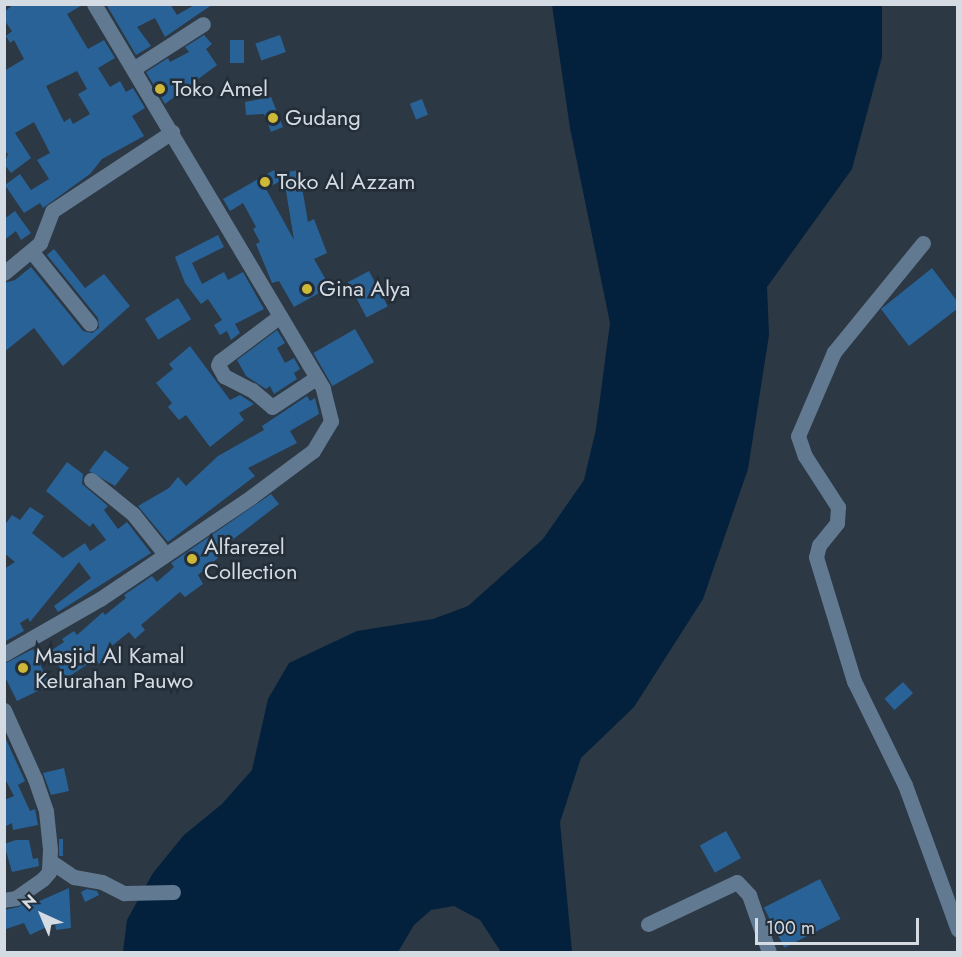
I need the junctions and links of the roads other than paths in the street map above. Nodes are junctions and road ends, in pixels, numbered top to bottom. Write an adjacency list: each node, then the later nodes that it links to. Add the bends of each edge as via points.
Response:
1 (94, 4): 3 (street)
2 (203, 24): 3 (street)
3 (133, 69): 4 (street)
4 (172, 132): 6 (street, via 52,211 44,236); 8 (street)
5 (923, 243): 19 (street, via 834,352 798,436 805,456 838,507 837,523 819,544 816,557 854,681 905,785)
6 (32, 252): 7 (street); 9 (street)
7 (4, 273)
8 (280, 316): 10 (street); 10 (street, via 220,361 224,376 252,390 272,407)
9 (90, 324)
10 (316, 378): 12 (street, via 323,388 332,421 318,445)
11 (91, 480): 12 (street, via 133,514)
12 (165, 554): 13 (street, via 100,599)
13 (4, 654)
14 (4, 710): 15 (street, via 46,811)
15 (50, 861): 16 (street, via 74,877 102,882 124,893); 17 (street, via 49,872 43,879 16,898)
16 (173, 892)
17 (4, 900)
18 (648, 924): 20 (street, via 737,882 749,895)
19 (957, 930)
20 (769, 952)

